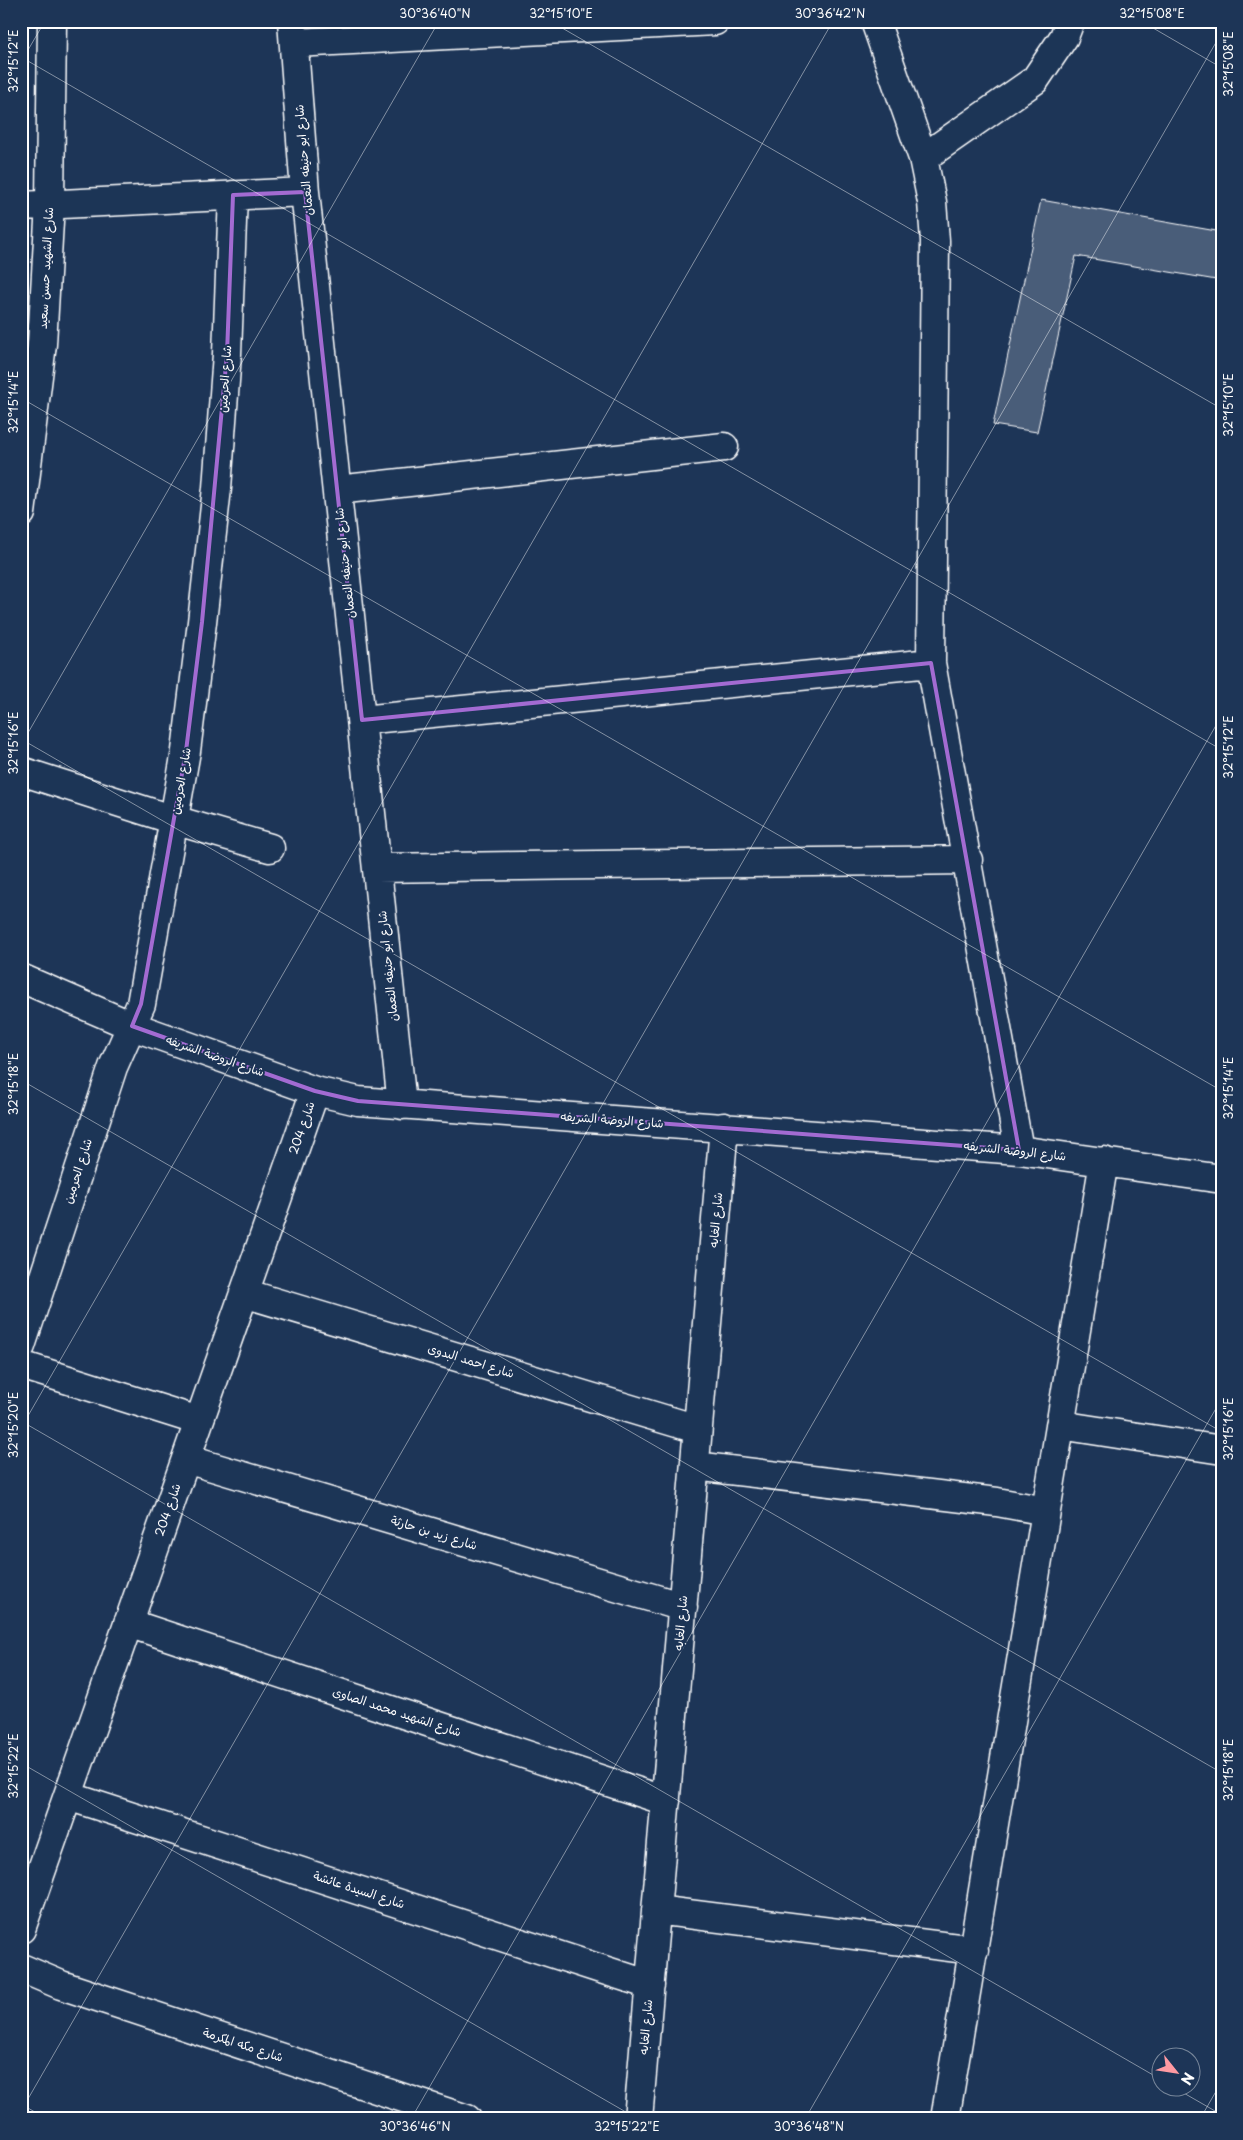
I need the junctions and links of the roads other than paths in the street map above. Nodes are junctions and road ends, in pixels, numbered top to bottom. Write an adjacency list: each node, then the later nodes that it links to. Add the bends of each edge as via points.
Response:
1 (52, 21): 9 (street, شارع الشهيد حسن سعيد)
2 (715, 21): 5 (street)
3 (875, 21): 6 (street)
4 (1070, 21): 6 (street, via 1064,37 1035,80)
5 (293, 32): 7 (street, شارع ابو حنيفه النعمان)
6 (923, 158): 14 (street, via 932,202 935,240)
7 (306, 192): 8 (street); 12 (street, شارع ابو حنيفه النعمان)
8 (233, 196): 9 (street); 17 (street, شارع الحرمين, via 227,354 217,488 186,751)
9 (50, 204): 10 (street); 13 (street, شارع الشهيد حسن سعيد, via 42,344)
10 (21, 206)
11 (724, 447): 12 (street)
12 (337, 490): 15 (street, شارع ابو حنيفه النعمان)
13 (21, 513)
14 (931, 663): 15 (street); 19 (street)
15 (362, 720): 20 (street, شارع ابو حنيفه النعمان)
16 (21, 771): 17 (street)
17 (174, 820): 18 (street); 22 (street, شارع الحرمين, via 142,1004)
18 (270, 848)
19 (968, 860): 20 (street); 26 (street)
20 (377, 868): 24 (street, شارع ابو حنيفه النعمان)
21 (21, 978): 22 (street, شارع الروضة الشريفه)
22 (132, 1026): 23 (street, شارع الروضة الشريفه); 30 (street, شارع الحرمين, via 112,1067)
23 (315, 1091): 24 (street, شارع الروضة الشريفه, via 358,1101); 29 (street, شارع 204)
24 (402, 1105): 25 (street, شارع الروضة الشريفه)
25 (724, 1127): 26 (street, شارع الروضة الشريفه); 34 (street, شارع الغابه)
26 (1019, 1150): 27 (street, شارع الروضة الشريفه)
27 (1104, 1161): 28 (street, شارع الروضة الشريفه); 33 (street)
28 (1222, 1179)
29 (244, 1293): 32 (street, شارع 204); 34 (street, شارع احمد البدوى)
30 (21, 1346)
31 (21, 1365): 32 (street)
32 (199, 1421): 36 (street, شارع 204)
33 (1060, 1425): 35 (street); 38 (street)
34 (697, 1429): 37 (street, شارع الغابه)
35 (1222, 1450)
36 (186, 1459): 39 (street, شارع زيد بن حارثة); 40 (street, شارع 204)
37 (695, 1466): 38 (street, via 996,1502); 39 (street, شارع الغابه)
38 (1046, 1511): 45 (street)
39 (682, 1607): 42 (street, شارع الغابه)
40 (128, 1623): 41 (street, شارع 204); 42 (street, شارع الشهيد محمد الصاوى)
41 (68, 1796): 44 (street, شارع 204); 47 (street, شارع السيدة عائشة)
42 (666, 1801): 43 (street, شارع الغابه)
43 (656, 1910): 45 (street); 47 (street, شارع الغابه)
44 (21, 1929)
45 (974, 1950): 50 (street)
46 (21, 1968): 48 (street, شارع مكه المكرمة, via 61,1985)
47 (650, 1985): 49 (street, شارع الغابه)
48 (467, 2119)
49 (638, 2119)
50 (946, 2119)

